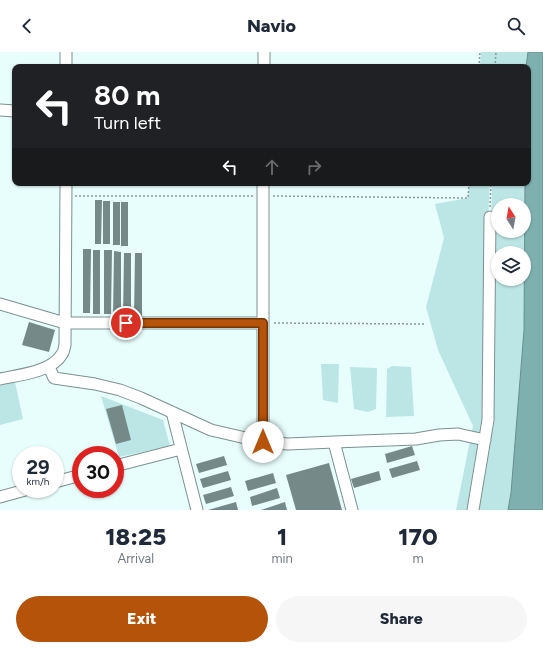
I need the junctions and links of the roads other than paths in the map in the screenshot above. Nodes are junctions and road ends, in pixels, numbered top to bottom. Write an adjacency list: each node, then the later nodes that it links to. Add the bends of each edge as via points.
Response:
1 (66, 52): 3 (street)
2 (264, 52): 4 (street)
3 (66, 64)
4 (264, 64)
5 (0, 110): 6 (street)
6 (12, 111)
7 (66, 186): 11 (street)
8 (264, 186): 12 (street)
9 (490, 217): 16 (street, via 488,420)
10 (0, 304): 11 (street)
11 (65, 323): 12 (street); 13 (street, via 65,345 62,355)
12 (263, 323): 17 (street)
13 (49, 366): 14 (street); 15 (street, via 54,378 120,390)
14 (0, 379)
15 (172, 412): 17 (street, via 211,430); 19 (street)
16 (485, 440): 18 (street, via 458,434 416,439); 25 (street)
17 (263, 442): 18 (street)
18 (334, 442): 24 (street)
19 (181, 449): 20 (street); 23 (street)
20 (124, 464)
21 (12, 493): 22 (street)
22 (0, 496)
23 (197, 510)
24 (352, 510)
25 (473, 510)

